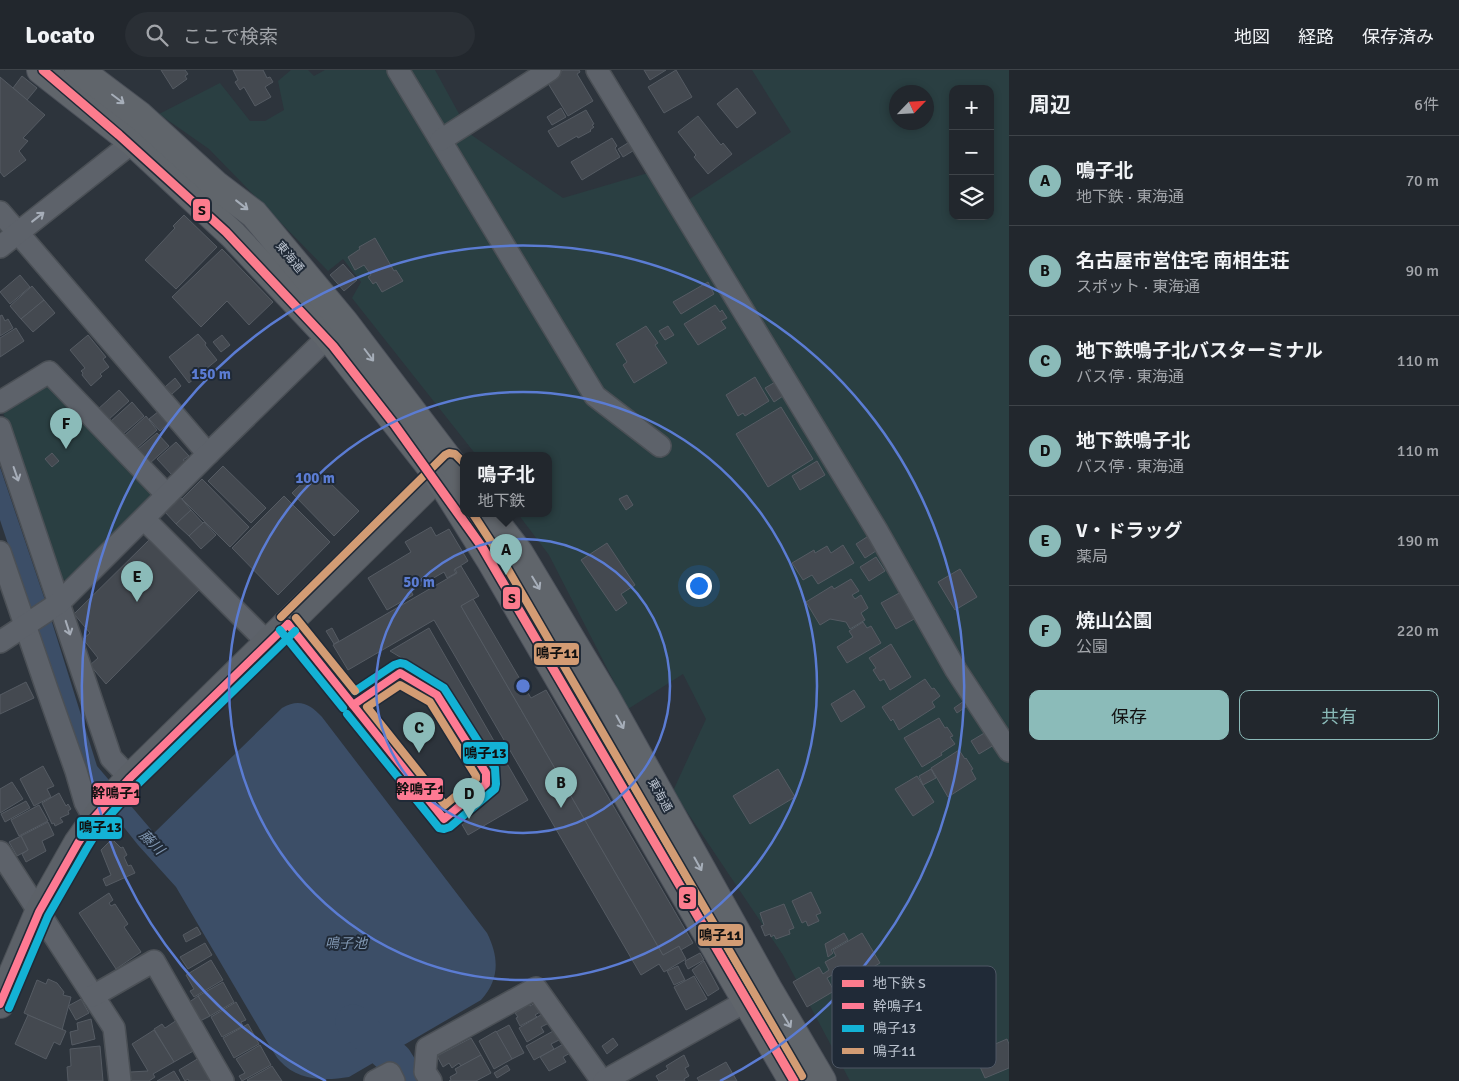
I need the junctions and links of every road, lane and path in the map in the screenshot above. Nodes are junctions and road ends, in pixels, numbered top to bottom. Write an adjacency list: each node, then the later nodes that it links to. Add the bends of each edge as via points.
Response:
1 (41, 70): 7 (main road, 東海通)
2 (79, 70): 11 (main road, 東海通, one-way to 11, via 140,116 254,214)
3 (398, 70): 6 (street)
4 (550, 70): 6 (street)
5 (598, 70): 27 (street, via 876,529 956,670)
6 (441, 140): 14 (street, via 595,396)
7 (134, 142): 9 (street, one-way to 7); 11 (main road, 東海通)
8 (0, 212): 9 (street)
9 (18, 234): 10 (street); 15 (street)
10 (0, 247)
11 (336, 329): 15 (street); 16 (main road, 東海通)
12 (0, 402): 18 (street, via 49,372)
13 (0, 428): 23 (street, one-way to 23)
14 (660, 446)
15 (208, 454): 18 (street)
16 (451, 473): 17 (main road, 東海通); 26 (street)
17 (460, 493)
18 (167, 495): 21 (street)
19 (471, 517): 32 (main road, 東海通, via 490,559)
20 (491, 517): 32 (main road, 東海通, one-way to 32, via 518,553 606,698)
21 (144, 519): 23 (street); 26 (street)
22 (0, 552): 24 (street)
23 (56, 605): 24 (street); 28 (street, one-way to 28, via 111,758)
24 (28, 623): 25 (street); 29 (street, via 85,802)
25 (0, 642)
26 (269, 644): 28 (street)
27 (1009, 751)
28 (126, 782): 29 (street)
29 (98, 813): 31 (street)
30 (0, 852): 31 (street)
31 (39, 912): 33 (street); 34 (street)
32 (757, 995): 40 (street); 41 (main road, 東海通); 42 (main road, 東海通, one-way to 42)
33 (92, 996): 35 (street, via 114,1028); 36 (street, via 154,961)
34 (0, 1004)
35 (120, 1081)
36 (223, 1081)
37 (375, 1081): 38 (street, via 390,1073)
38 (394, 1081)
39 (431, 1081): 40 (street, via 425,1072 427,1048 536,988)
40 (603, 1081)
41 (793, 1081)
42 (822, 1081)

